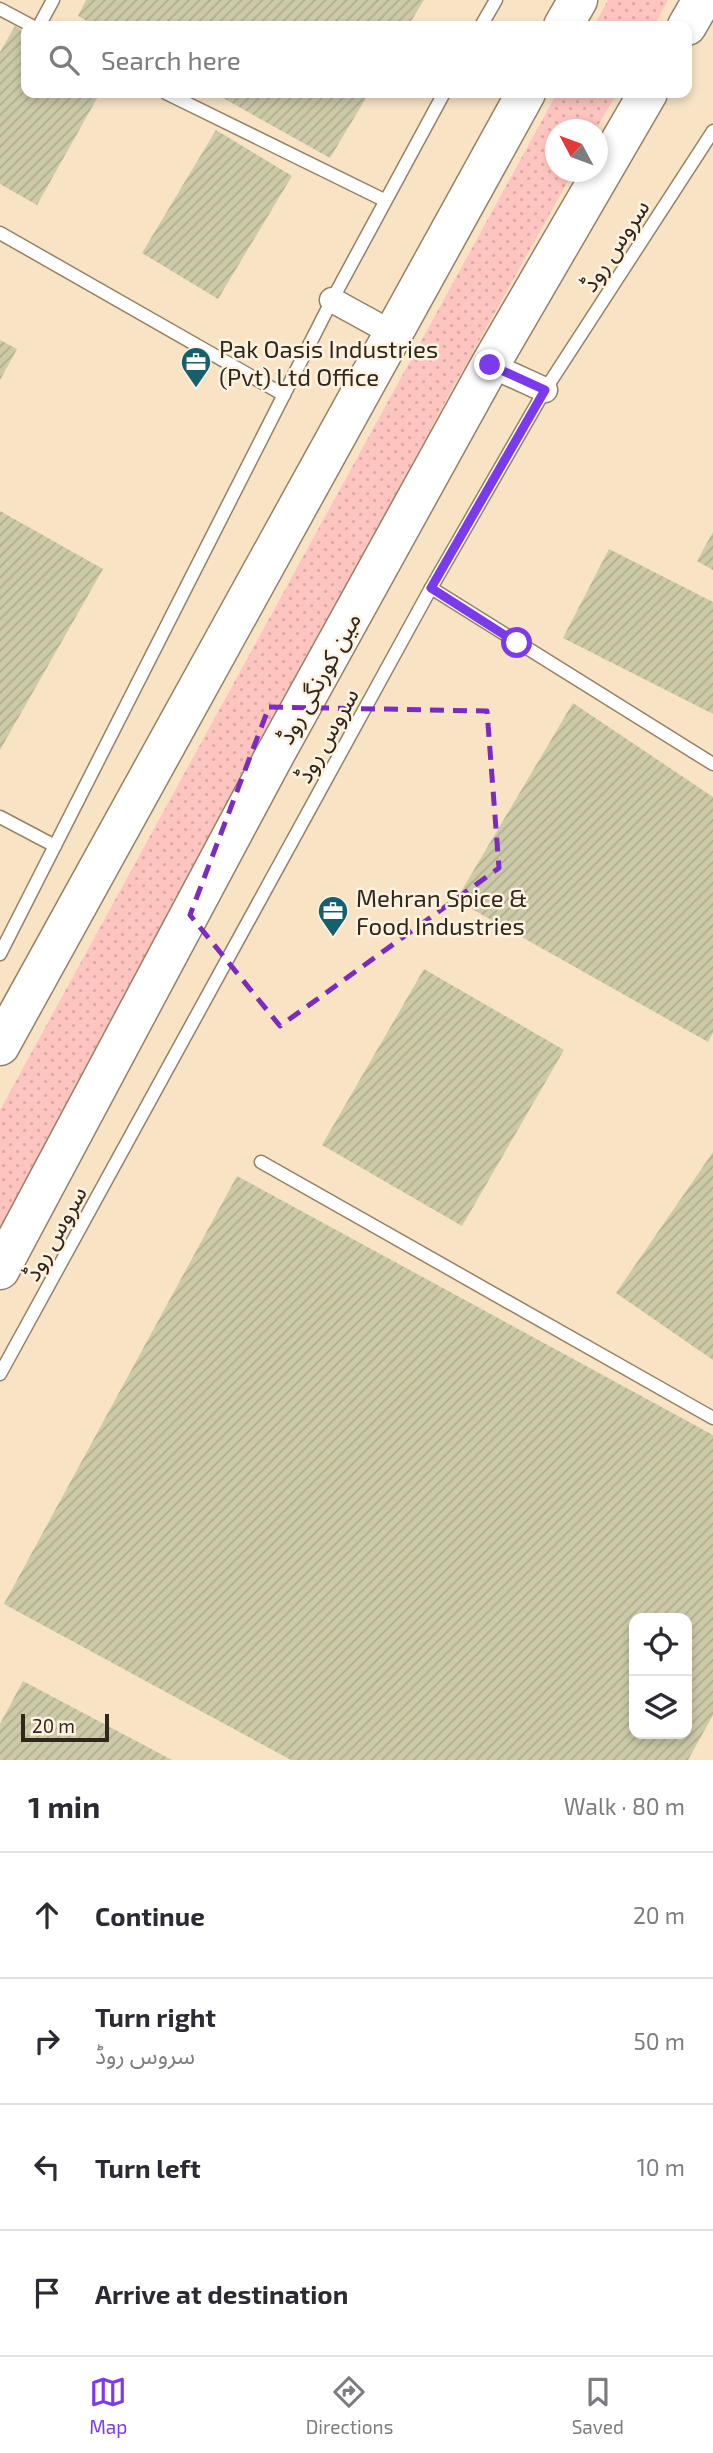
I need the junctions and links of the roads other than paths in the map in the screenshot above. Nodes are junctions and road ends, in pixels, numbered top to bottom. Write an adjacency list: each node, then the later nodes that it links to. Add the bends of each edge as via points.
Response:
1 (53, 0): 7 (lane)
2 (496, 0): 8 (lane)
3 (578, 0): 9 (main road)
4 (702, 0): 10 (main road)
5 (0, 9): 6 (lane)
6 (23, 21)
7 (42, 21)
8 (484, 21)
9 (566, 21)
10 (690, 21)
11 (176, 98): 16 (lane)
12 (441, 98): 16 (lane)
13 (523, 98): 19 (main road)
14 (645, 98): 20 (main road, مین کورنگی روڈ)
15 (713, 131): 21 (lane, سروس روڈ)
16 (384, 200): 18 (lane)
17 (0, 233): 22 (lane)
18 (332, 300): 19 (street); 22 (lane)
19 (392, 333): 28 (main road)
20 (490, 365): 21 (street); 30 (main road, مین کورنگی روڈ)
21 (545, 390): 23 (lane, سروس روڈ)
22 (284, 395): 26 (lane)
23 (431, 588): 24 (lane); 31 (lane, سروس روڈ)
24 (713, 764)
25 (0, 817): 26 (lane)
26 (55, 846): 27 (lane)
27 (0, 954)
28 (0, 1046)
29 (261, 1162): 32 (lane)
30 (0, 1270)
31 (0, 1374)
32 (713, 1418)

